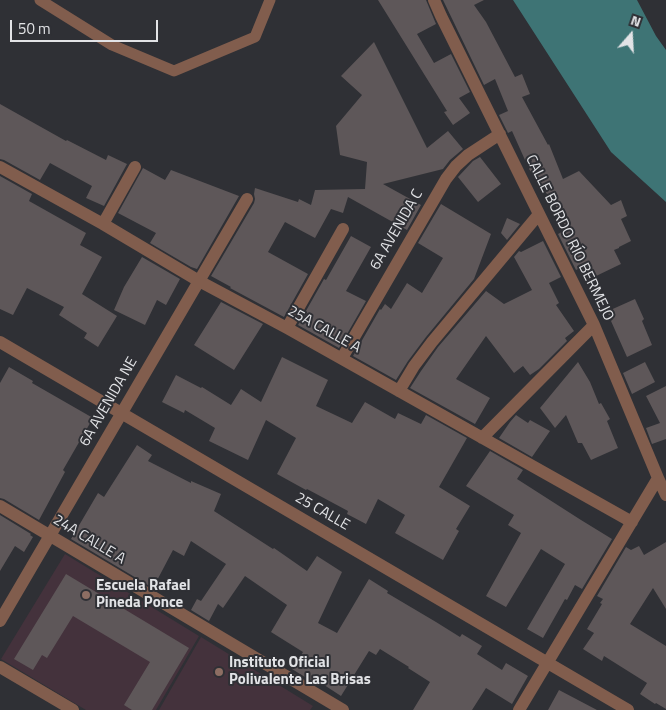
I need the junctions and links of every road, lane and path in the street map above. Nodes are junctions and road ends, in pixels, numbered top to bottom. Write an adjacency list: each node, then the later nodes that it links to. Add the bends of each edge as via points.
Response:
1 (40, 0): 2 (lane, via 112,45 174,71 255,37)
2 (270, 0)
3 (434, 0): 4 (street, CALLE BORDO RÍO BERMEJO)
4 (500, 134): 8 (street, CALLE BORDO RÍO BERMEJO); 15 (street, 6A AVENIDA C, via 468,155 446,179)
5 (0, 167): 9 (street, 25A CALLE A)
6 (135, 167): 9 (street)
7 (247, 199): 11 (street, 6A AVENIDA NE)
8 (539, 214): 12 (street, CALLE BORDO RÍO BERMEJO); 16 (street, via 432,342)
9 (103, 224): 11 (street, 25A CALLE A)
10 (343, 229): 13 (street)
11 (199, 281): 13 (street, 25A CALLE A); 17 (street, 6A AVENIDA NE)
12 (594, 325): 18 (street); 19 (street, CALLE BORDO RÍO BERMEJO)
13 (287, 328): 15 (street, 25A CALLE A)
14 (0, 342): 17 (street, 25 CALLE)
15 (342, 358): 16 (street, 25A CALLE A)
16 (398, 390): 18 (street, 25A CALLE A)
17 (122, 413): 23 (street, 6A AVENIDA NE); 25 (street, 25 CALLE)
18 (482, 438): 22 (street, 25A CALLE A)
19 (658, 478): 20 (street, CALLE BORDO RÍO BERMEJO); 22 (street)
20 (666, 495)
21 (0, 506): 23 (street, 24A CALLE A)
22 (632, 522): 25 (street)
23 (50, 536): 24 (street, 6A AVENIDA NE); 28 (street, 24A CALLE A)
24 (0, 621)
25 (547, 663): 29 (street); 30 (street, 25 CALLE)
26 (0, 667): 27 (street)
27 (73, 710)
28 (343, 710)
29 (519, 710)
30 (628, 710)

